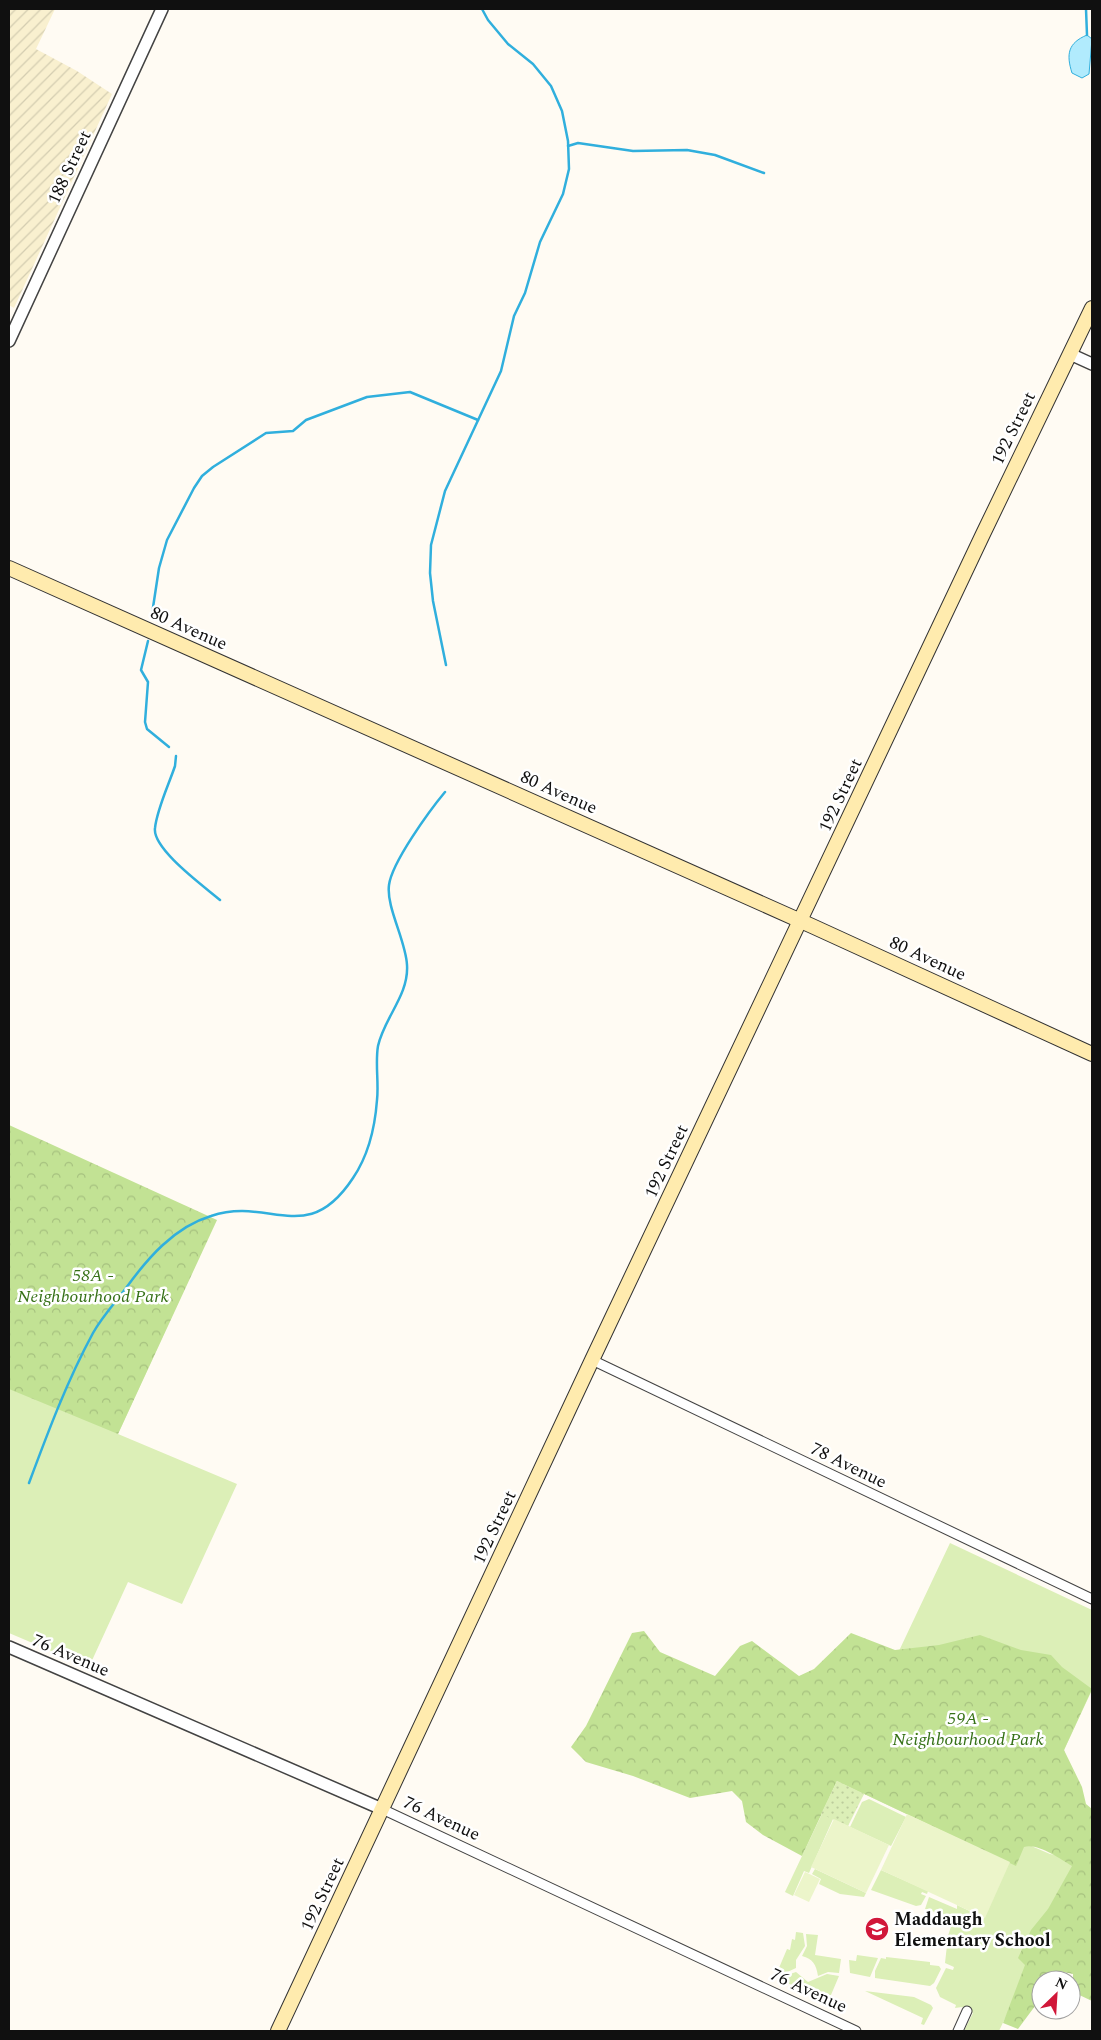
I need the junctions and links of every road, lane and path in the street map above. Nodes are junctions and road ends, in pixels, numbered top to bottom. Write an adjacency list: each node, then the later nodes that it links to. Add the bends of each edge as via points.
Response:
1 (162, 9): 3 (street, 188 Street)
2 (1092, 308): 4 (main road, 192 Street)
3 (9, 341)
4 (1070, 354): 5 (street); 7 (main road, 192 Street)
5 (1092, 364)
6 (9, 568): 7 (main road, 80 Avenue)
7 (801, 921): 8 (main road, 80 Avenue); 9 (main road, 192 Street)
8 (1092, 1054)
9 (592, 1360): 10 (street, 78 Avenue); 12 (main road, 192 Street)
10 (1092, 1600)
11 (9, 1647): 12 (street, 76 Avenue)
12 (382, 1809): 14 (street, 76 Avenue); 15 (main road, 192 Street)
13 (967, 2011): 18 (street)
14 (836, 2022): 16 (street); 17 (street, 76 Avenue)
15 (278, 2031)
16 (832, 2031)
17 (856, 2031)
18 (958, 2031)

